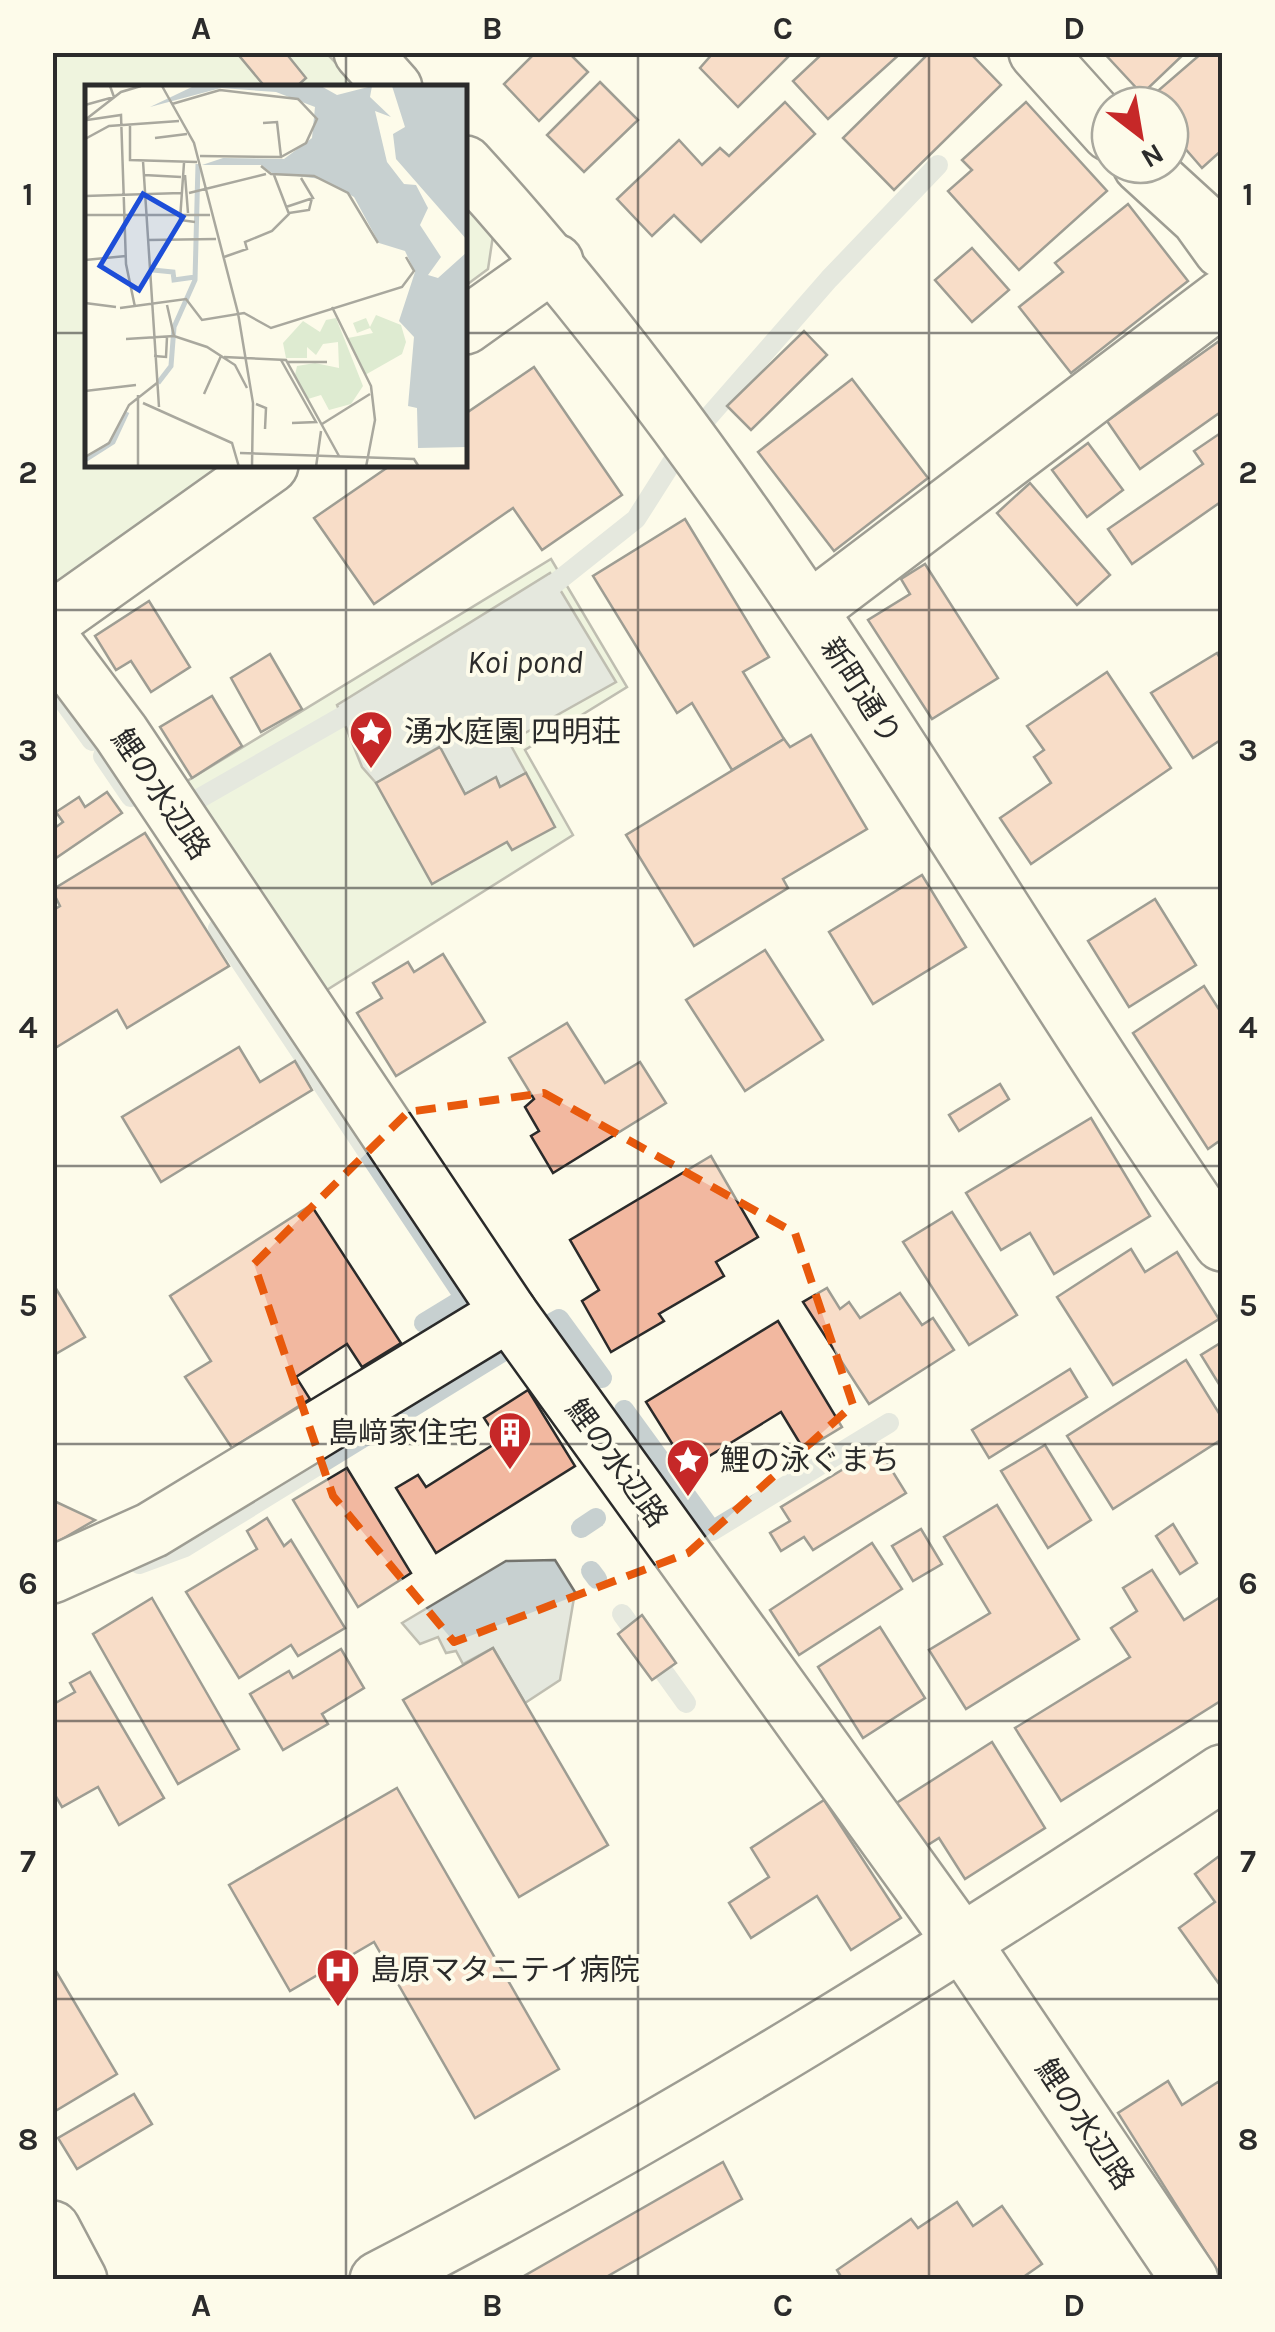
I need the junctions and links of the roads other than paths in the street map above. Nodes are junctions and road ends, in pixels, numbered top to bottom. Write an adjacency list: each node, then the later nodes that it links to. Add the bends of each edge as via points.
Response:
1 (362, 52): 3 (street)
2 (1037, 52): 4 (street)
3 (391, 85)
4 (1090, 111)
5 (468, 167): 8 (street, 新町通り)
6 (1163, 185): 7 (street)
7 (1222, 250)
8 (554, 262): 10 (street); 12 (street, 新町通り, via 684,429)
9 (1222, 298): 12 (street)
10 (468, 324)
11 (266, 468): 13 (street)
12 (810, 610): 15 (street, 新町通り, via 1106,1075)
13 (52, 620)
14 (52, 640): 16 (street, 鯉の水辺路)
15 (1222, 1242)
16 (509, 1313): 17 (street, via 152,1530); 19 (street, 鯉の水辺路)
17 (52, 1575)
18 (1222, 1773): 19 (street)
19 (964, 1945): 21 (street); 24 (street, 鯉の水辺路)
20 (52, 2228): 22 (street)
21 (468, 2260): 23 (street)
22 (79, 2280)
23 (378, 2280)
24 (1190, 2280)

